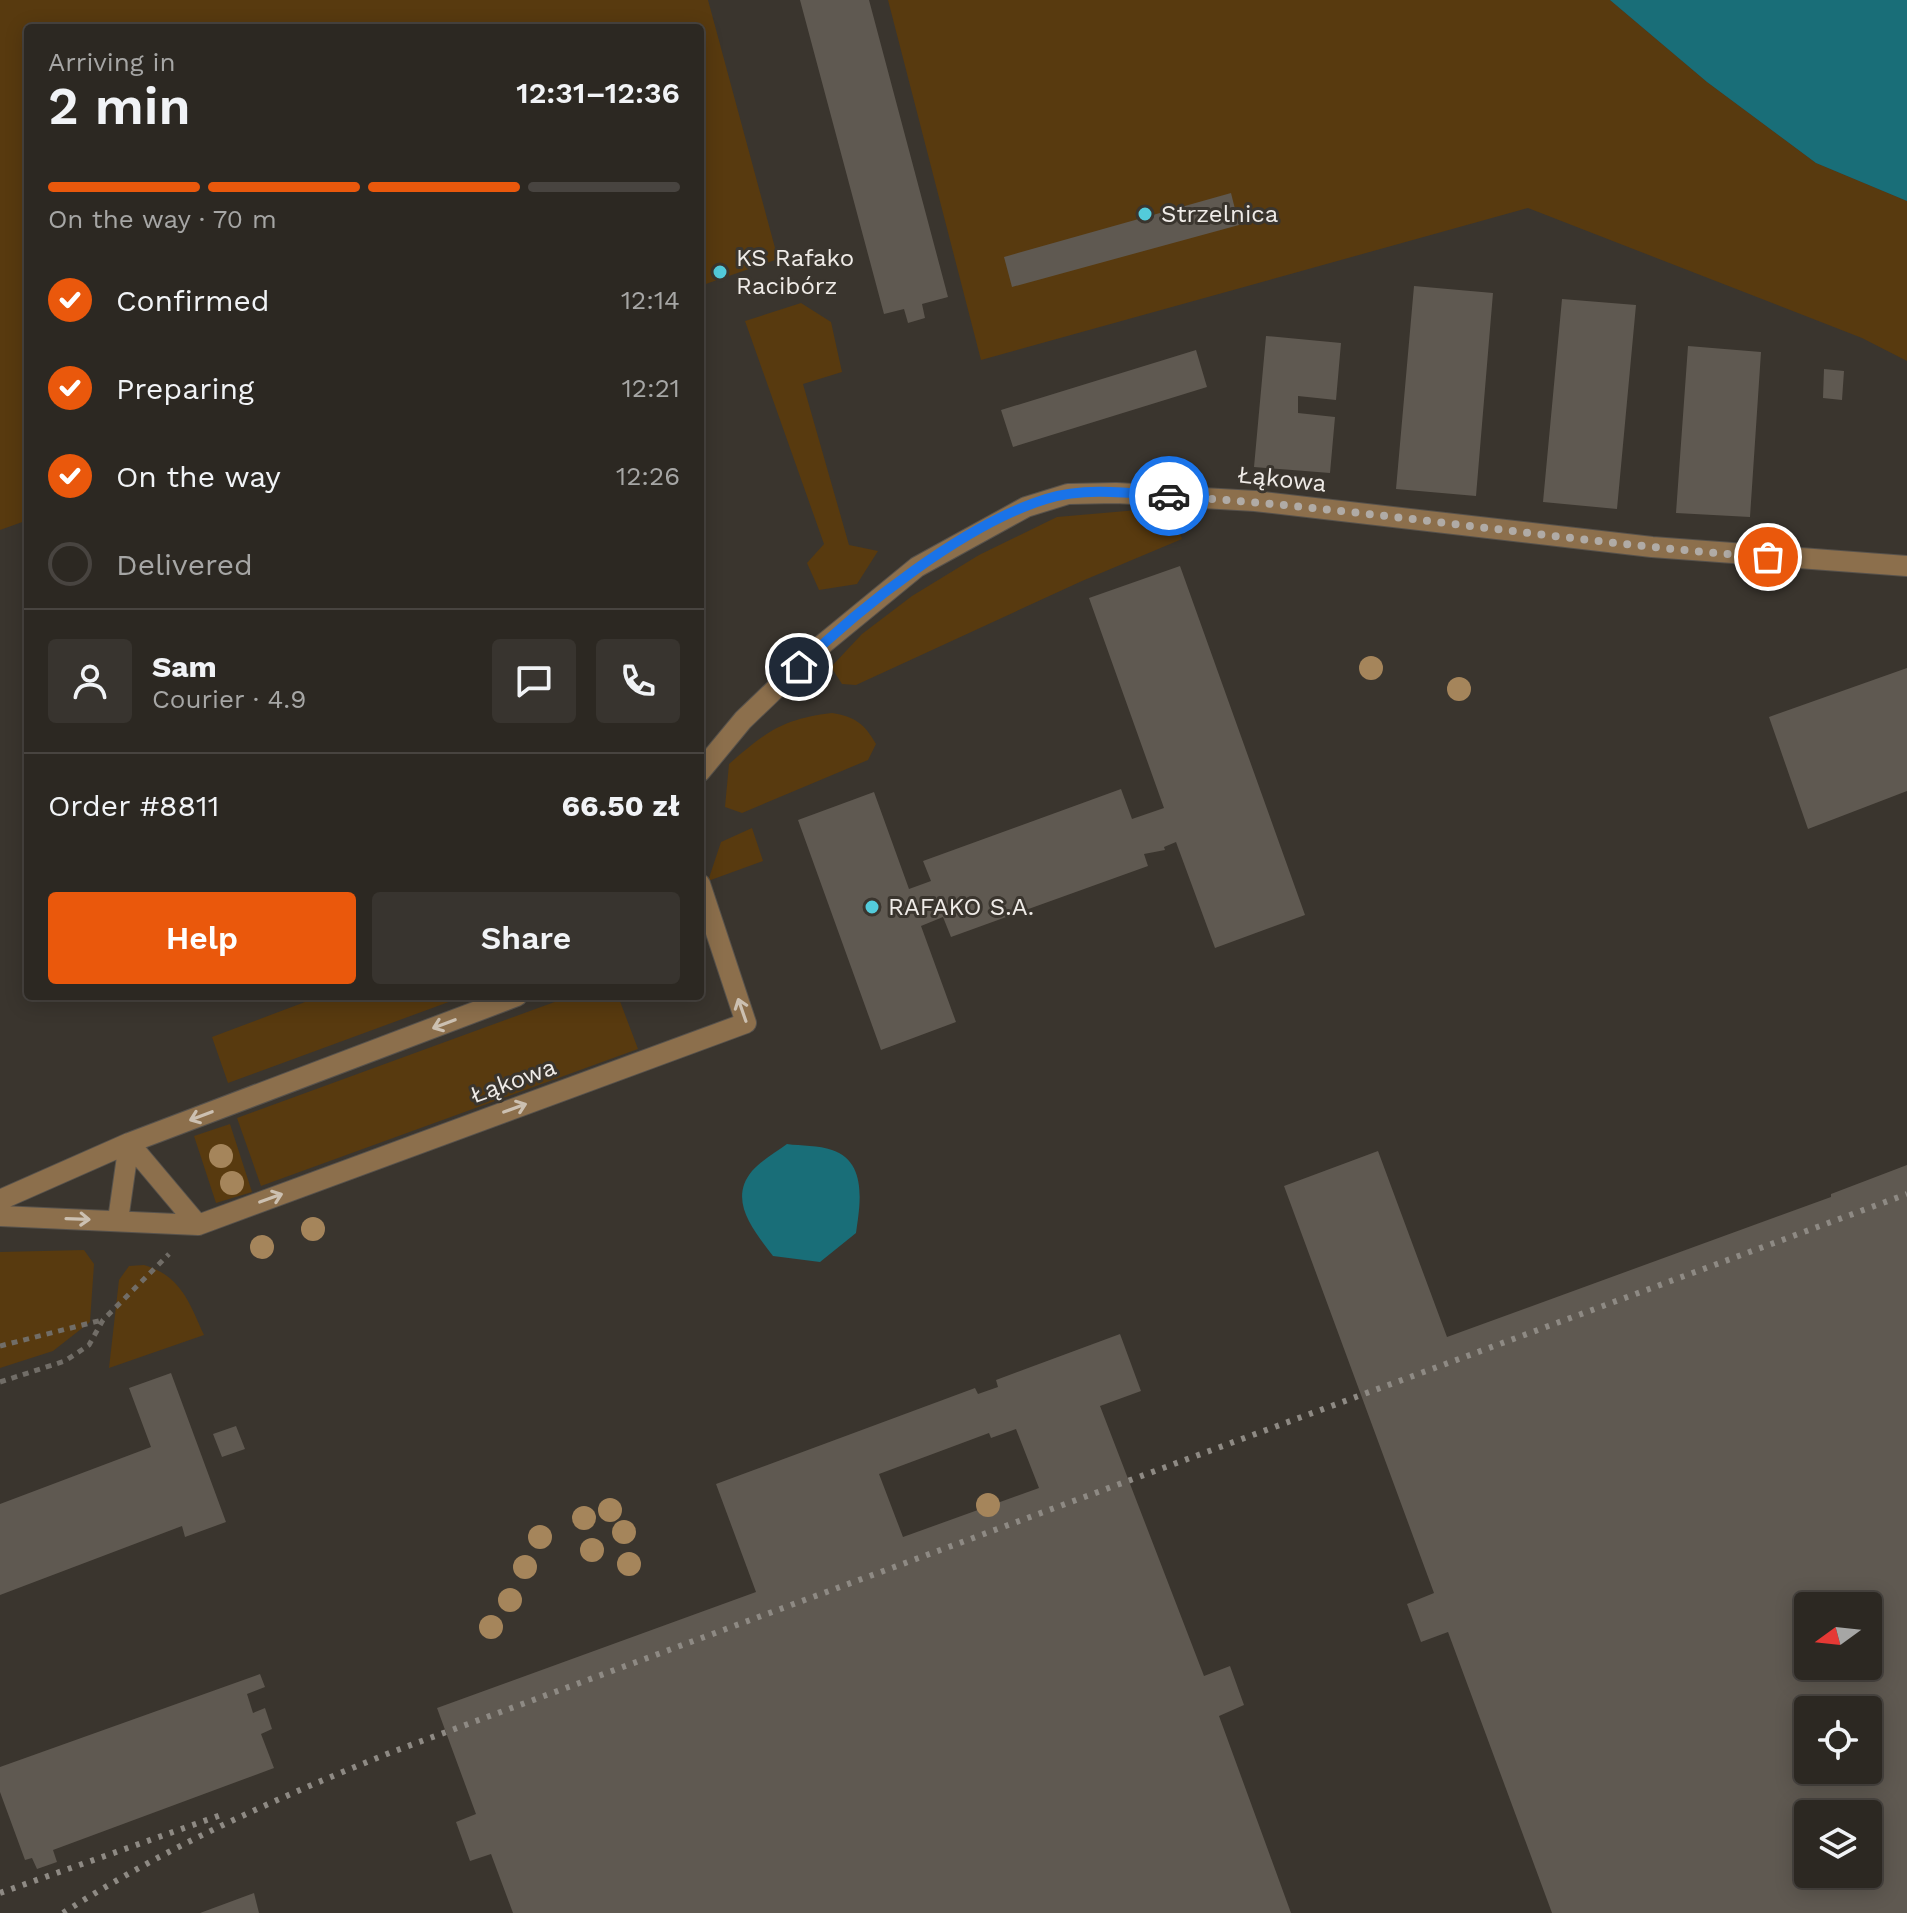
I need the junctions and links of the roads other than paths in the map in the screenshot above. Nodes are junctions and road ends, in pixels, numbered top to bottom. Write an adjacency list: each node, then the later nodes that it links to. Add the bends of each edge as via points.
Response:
1 (1907, 566): 2 (street, Łąkowa, via 1681,550 1255,501 1068,494 1026,507 917,567 817,649 743,720)
2 (704, 767)
3 (706, 924): 9 (street, Łąkowa, one-way to 3, via 746,1023)
4 (506, 1000): 5 (street, one-way to 5)
5 (129, 1143): 6 (street); 8 (street); 9 (street)
6 (0, 1200)
7 (0, 1216): 8 (street, Łąkowa, one-way to 8)
8 (118, 1220): 9 (street, Łąkowa)
9 (198, 1225)

